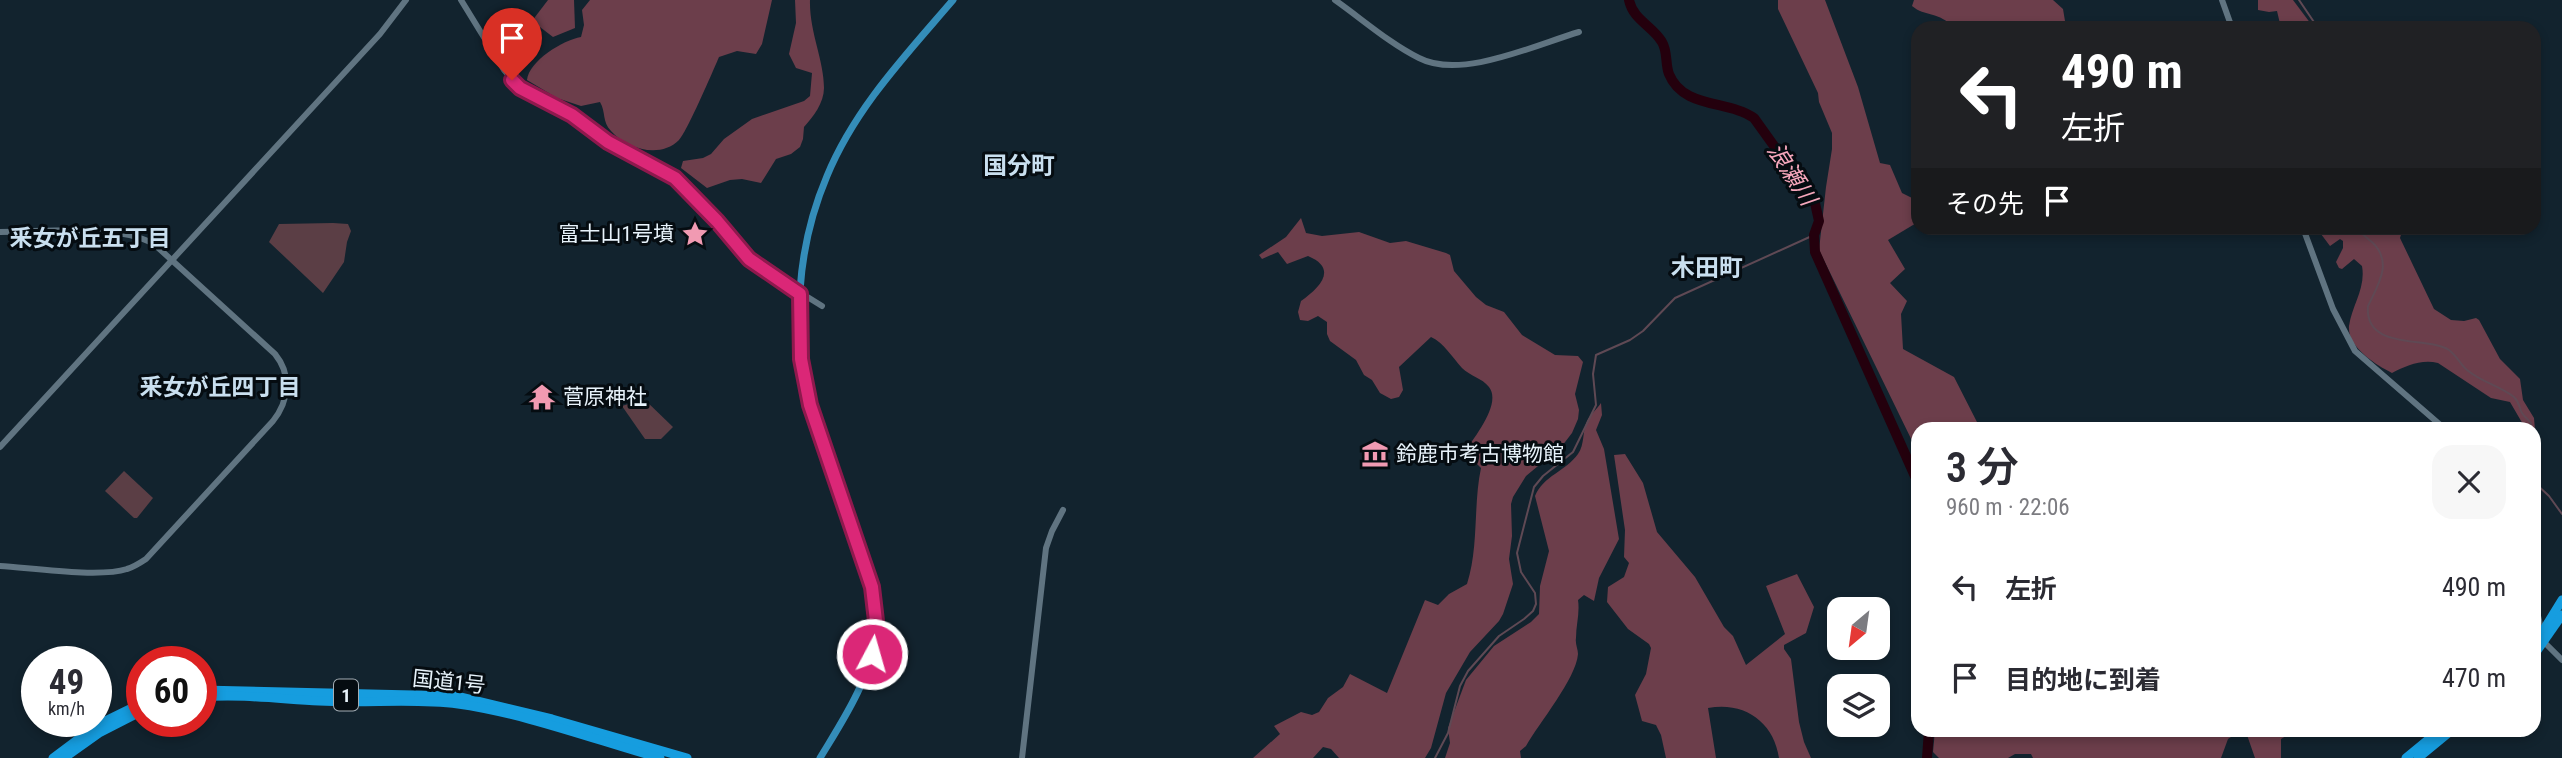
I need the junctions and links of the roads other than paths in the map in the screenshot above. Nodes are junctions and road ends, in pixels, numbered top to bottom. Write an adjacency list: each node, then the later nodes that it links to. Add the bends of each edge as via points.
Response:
1 (406, 0): 10 (street)
2 (461, 0): 11 (street, via 520,88 675,178 749,259)
3 (953, 0): 11 (main road, via 870,98 835,157 811,224)
4 (1335, 0): 7 (street, via 1419,59 1443,66 1473,65)
5 (2222, 0): 6 (street)
6 (2230, 21)
7 (1579, 32)
8 (0, 232): 10 (street, via 126,233 154,243)
9 (2306, 235): 13 (street, via 2336,317 2355,351)
10 (173, 259): 14 (street); 16 (street, via 279,358 287,384 282,409 135,566 102,572)
11 (800, 294): 12 (street); 36 (main road, via 801,359 810,405 871,580 876,621 863,683)
12 (822, 306)
13 (2437, 422)
14 (0, 447)
15 (1063, 510): 37 (street, via 1046,548)
16 (0, 566)
17 (2562, 600): 20 (highway)
18 (2562, 615): 21 (highway)
19 (2541, 624): 20 (street)
20 (2543, 631): 21 (street)
21 (2544, 642): 22 (highway); 23 (street)
22 (2541, 646)
23 (2562, 660)
24 (217, 690): 28 (highway, 国道1号 / 1, via 430,694 490,703)
25 (217, 697): 28 (highway, 国道1号 / 1, via 423,701)
26 (126, 711): 32 (highway, via 97,725)
27 (126, 718): 33 (highway)
28 (551, 723): 29 (highway, 国道1号 / 1)
29 (590, 734): 34 (highway, 国道1号 / 1); 35 (highway, 国道1号 / 1)
30 (2432, 737): 38 (highway)
31 (2444, 737): 39 (highway)
32 (53, 758)
33 (64, 758)
34 (660, 758)
35 (684, 758)
36 (820, 758)
37 (1022, 758)
38 (2406, 758)
39 (2418, 758)

